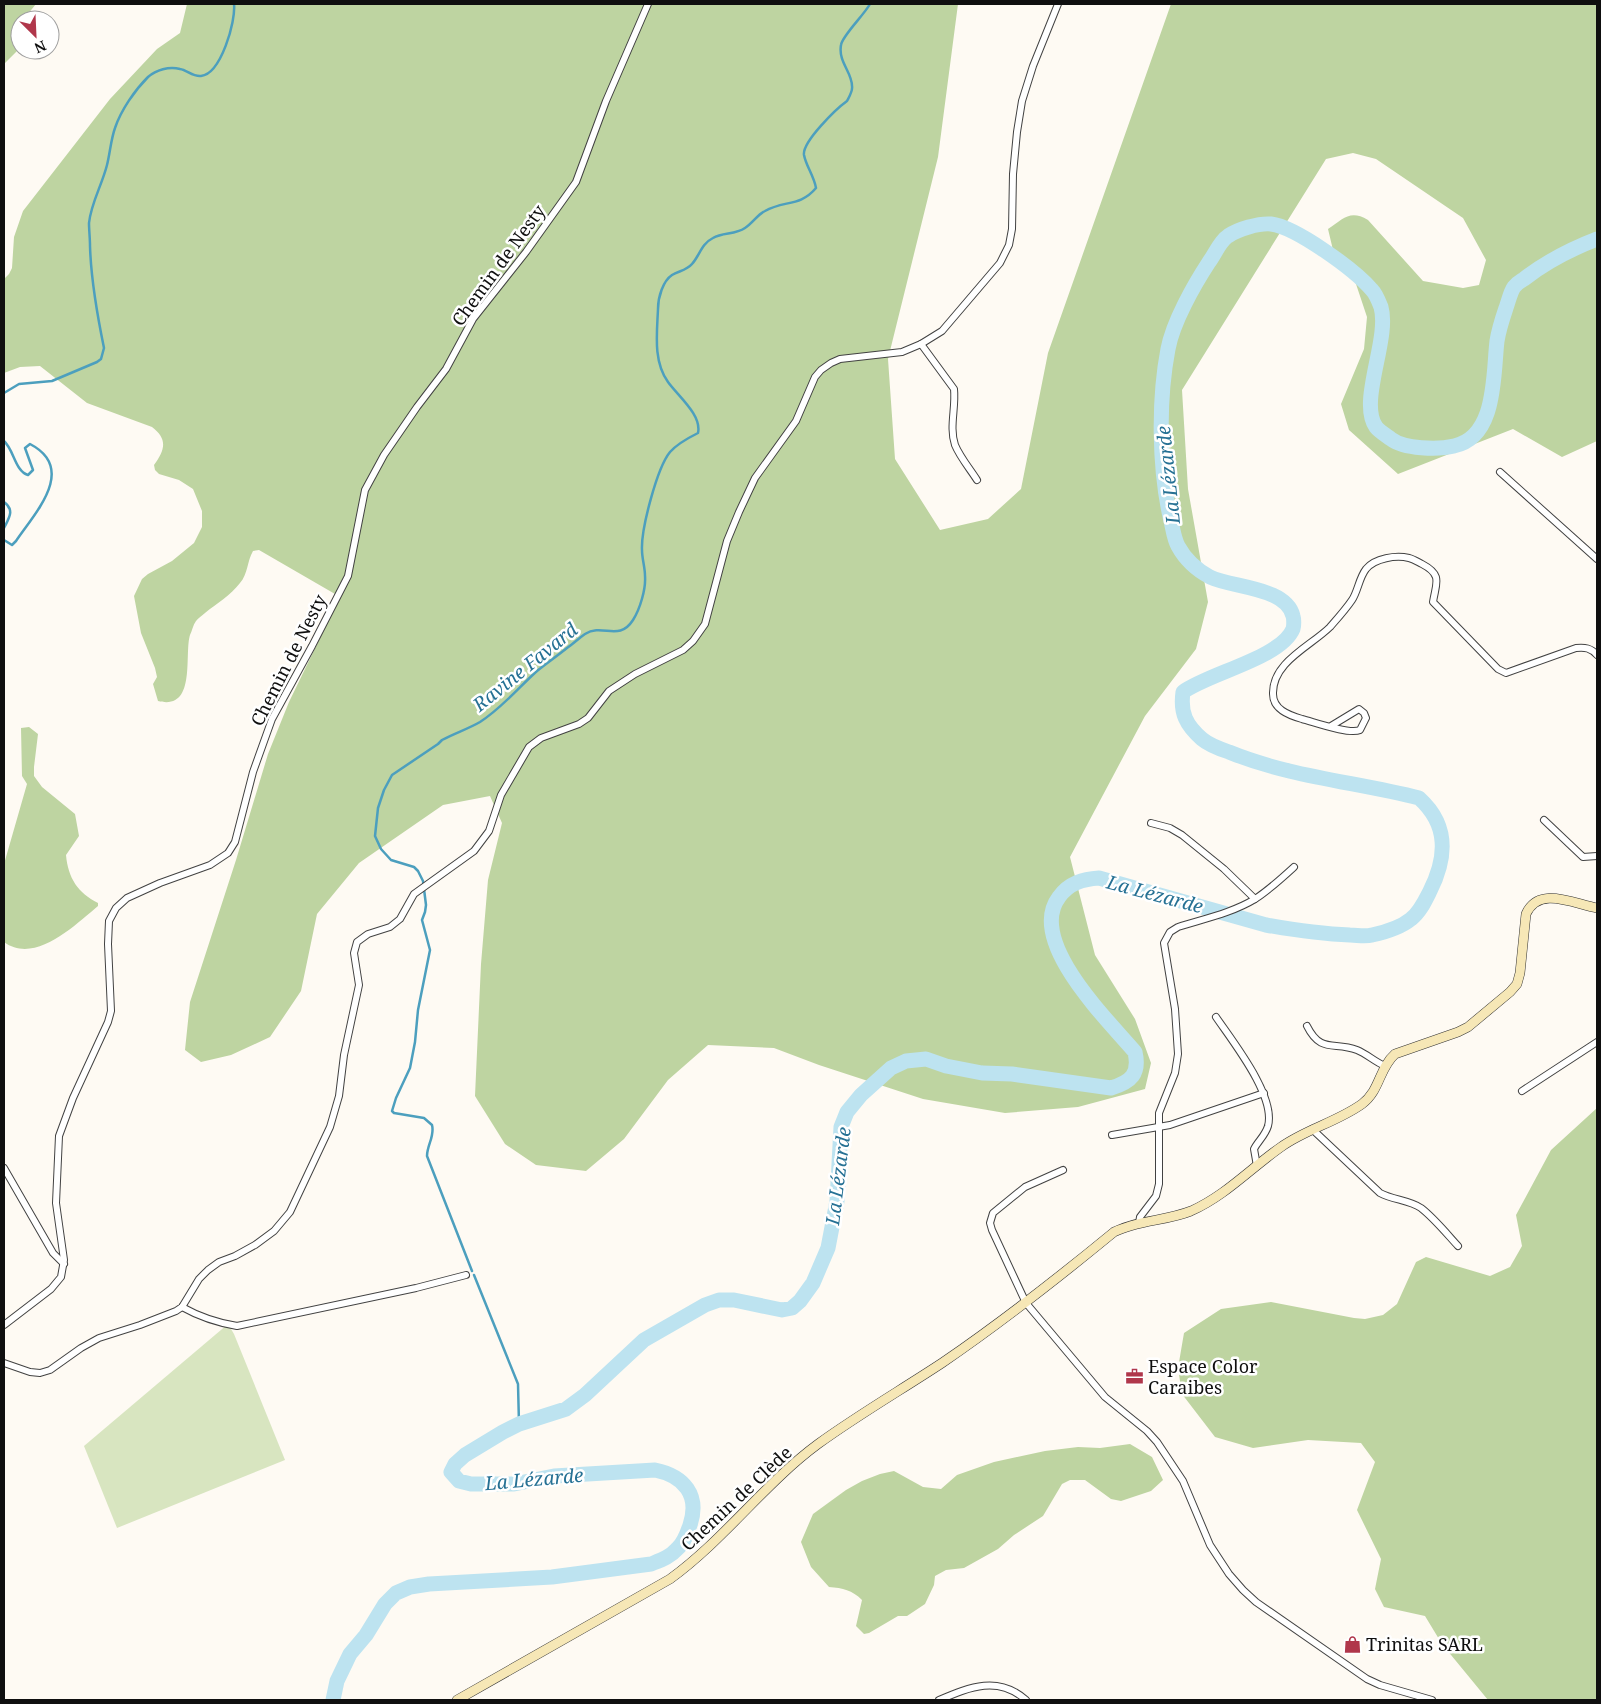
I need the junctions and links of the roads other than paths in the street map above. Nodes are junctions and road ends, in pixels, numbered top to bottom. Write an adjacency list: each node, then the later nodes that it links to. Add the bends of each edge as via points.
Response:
1 (648, 4): 29 (street, Chemin de Nesty, via 606,101 576,182 473,319 446,369 384,455 365,490 348,576 272,719 253,772 235,842 228,853 210,864 127,898 108,921 111,1011 59,1136 56,1203)
2 (1058, 4): 3 (street, via 1022,101 1009,245 1000,263 942,331)
3 (921, 344): 5 (street, via 954,389 952,429 955,446); 32 (street, via 902,352 840,359 821,370 796,421 756,478 739,512 727,541 705,624 693,641 684,650 635,674 608,692 588,718 579,724 529,746 501,795 489,831 474,851 414,894 400,919 390,927 368,934 357,942 354,953 359,985 344,1055 340,1096 330,1127 290,1212 255,1246 208,1270)
4 (1500, 472): 6 (street)
5 (977, 480)
6 (1597, 559)
7 (1597, 655): 8 (street, via 1588,648 1576,648 1503,672 1433,602 1437,581 1432,570 1410,558 1385,559 1366,569 1352,601 1329,627 1280,670 1275,680 1273,697 1281,710)
8 (1331, 726): 8 (street, via 1355,732 1360,730 1366,718 1359,710)
9 (1544, 820): 11 (street, via 1582,857)
10 (1151, 823): 13 (street, via 1182,834)
11 (1597, 856)
12 (1294, 867): 13 (street)
13 (1255, 899): 21 (street, via 1178,927 1170,932 1164,943 1176,1009 1178,1054 1175,1073 1160,1106)
14 (1597, 910): 18 (main road, via 1551,897 1534,902 1526,914 1520,974 1510,992 1468,1027 1395,1054)
15 (1216, 1017): 20 (street)
16 (1307, 1026): 18 (street, via 1313,1038 1320,1043 1353,1049)
17 (1597, 1042): 19 (street)
18 (1385, 1066): 22 (main road, Chemin de Clède, via 1374,1093 1363,1103)
19 (1522, 1091)
20 (1264, 1093): 21 (street); 24 (street, via 1269,1124 1254,1149)
21 (1158, 1128): 23 (street); 27 (street, via 1159,1184 1156,1196 1140,1216)
22 (1312, 1129): 24 (main road, Chemin de Clède); 28 (street, via 1380,1193 1421,1208)
23 (1112, 1135)
24 (1257, 1166): 27 (main road, Chemin de Clède, via 1190,1211)
25 (4, 1168): 29 (street, via 53,1253)
26 (1063, 1170): 31 (street, via 1025,1187 991,1218 992,1230)
27 (1139, 1223): 31 (main road, Chemin de Clède, via 1114,1232)
28 (1458, 1246)
29 (64, 1264): 33 (street, via 61,1277 50,1289)
30 (466, 1275): 32 (street, via 237,1326)
31 (1026, 1303): 35 (main road, Chemin de Clède, via 817,1445 692,1564); 38 (street, via 1104,1397 1157,1442 1183,1481 1210,1545 1243,1590 1367,1679)
32 (182, 1306): 34 (street, via 147,1323 99,1338 40,1373)
33 (4, 1325)
34 (4, 1363)
35 (457, 1700)
36 (940, 1700): 37 (street, via 991,1686 1008,1687)
37 (1026, 1700)
38 (1432, 1700)

